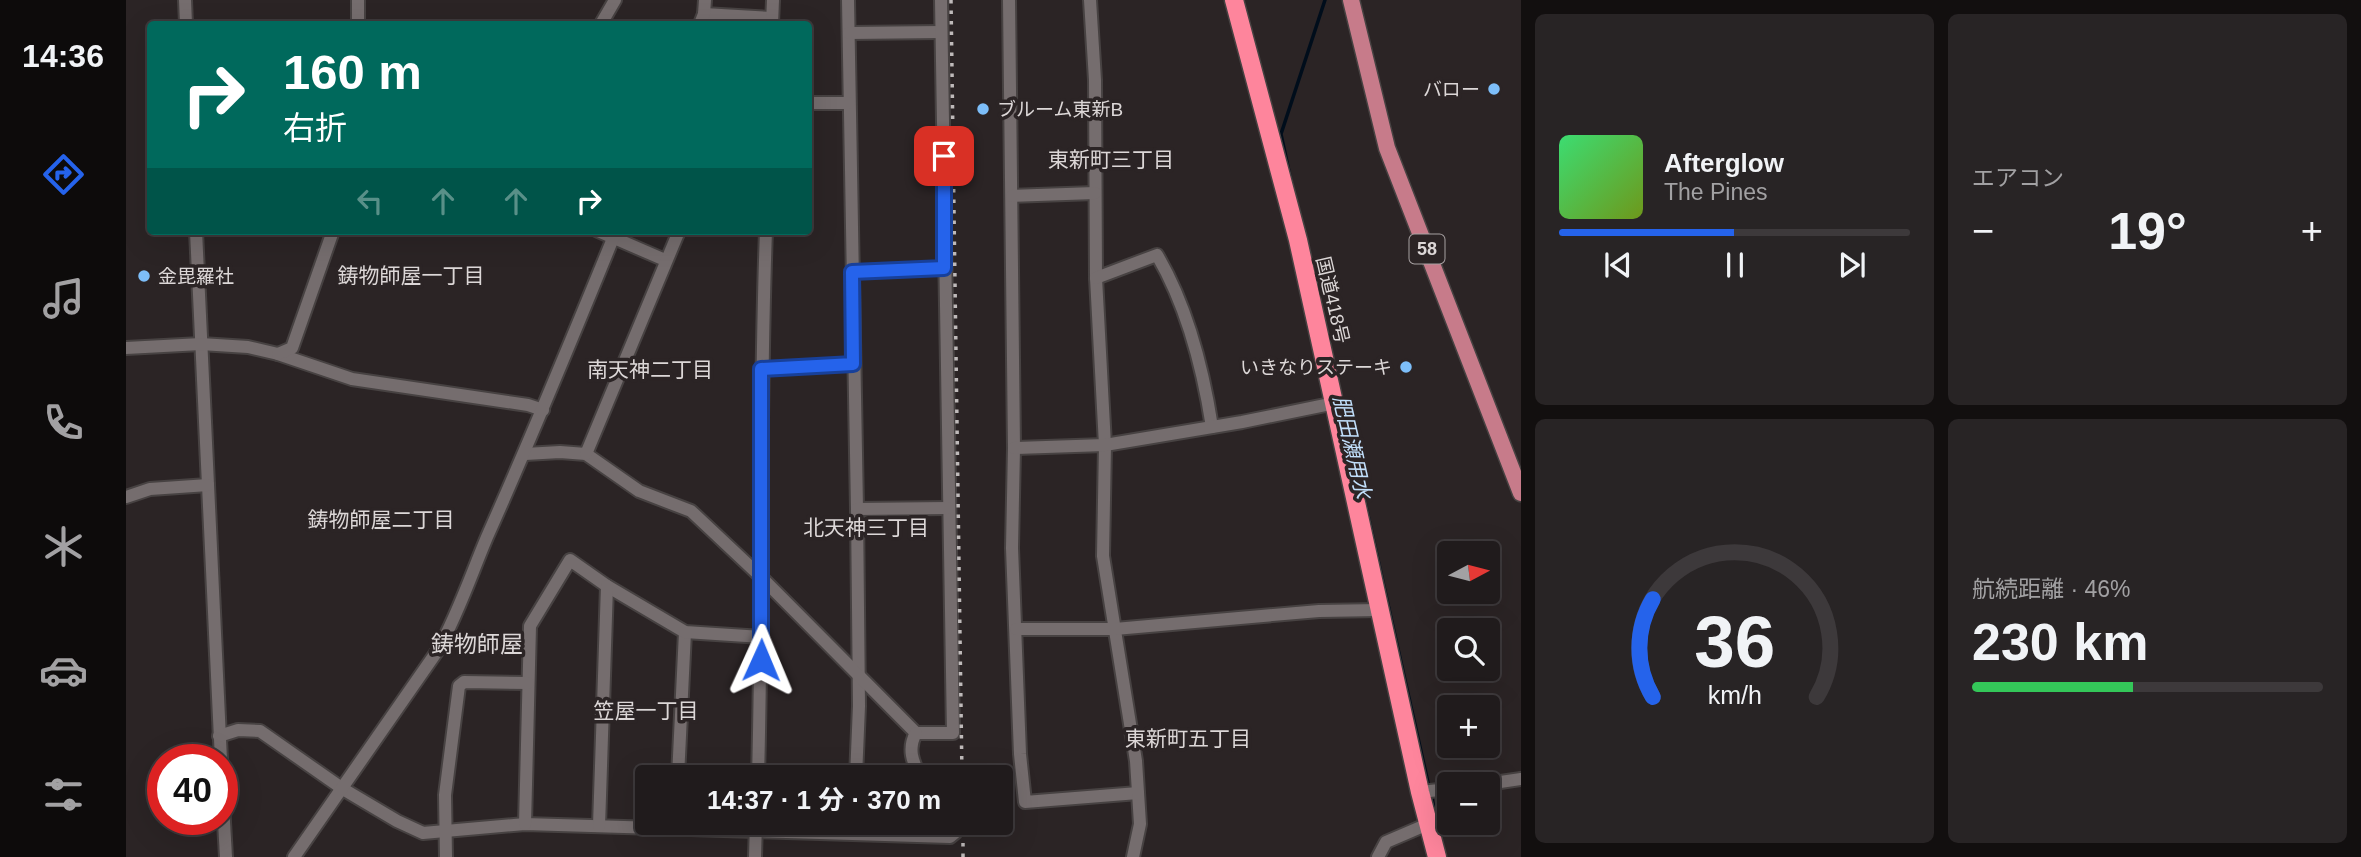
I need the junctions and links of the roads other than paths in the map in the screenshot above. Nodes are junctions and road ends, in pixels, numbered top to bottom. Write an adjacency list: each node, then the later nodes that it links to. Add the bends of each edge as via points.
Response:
1 (185, 0): 13 (street)
2 (358, 0): 14 (street)
3 (615, 0): 15 (street)
4 (705, 0): 12 (street)
5 (773, 0): 16 (street)
6 (848, 0): 18 (street)
7 (941, 0): 17 (street)
8 (1009, 0): 22 (street)
9 (1090, 0): 21 (street)
10 (1234, 0): 38 (highway, 国道418号, via 1298,240)
11 (1351, 0): 46 (main road, 58, via 1387,148)
12 (702, 19): 16 (street)
13 (186, 21)
14 (358, 21)
15 (603, 21)
16 (772, 21)
17 (942, 32): 18 (street); 30 (street)
18 (849, 33): 20 (street)
19 (812, 103): 20 (street)
20 (849, 103): 31 (street)
21 (1095, 193): 22 (street); 32 (street)
22 (1012, 196): 42 (street)
23 (196, 235): 33 (street)
24 (332, 235): 35 (street, via 292,348)
25 (615, 235): 39 (street)
26 (617, 235): 29 (street)
27 (677, 235): 29 (street)
28 (766, 235): 37 (street)
29 (665, 260): 44 (street)
30 (944, 268): 31 (street); 48 (street)
31 (852, 272): 36 (street)
32 (1096, 278): 40 (street, via 1157,255 1191,335); 41 (street)
33 (201, 344): 34 (street); 35 (street); 45 (street)
34 (126, 348)
35 (278, 354): 39 (street, via 352,379)
36 (853, 364): 37 (street); 49 (street)
37 (761, 369): 50 (street)
38 (1335, 403): 40 (street); 52 (highway, 国道418号)
39 (543, 410): 43 (street)
40 (1212, 427): 41 (street)
41 (1105, 445): 42 (street); 54 (street, via 1103,556)
42 (1014, 448): 53 (street)
43 (525, 454): 44 (street); 68 (street, via 450,629)
44 (586, 454): 50 (street, via 639,491 691,511)
45 (208, 485): 47 (street, via 150,489); 60 (street)
46 (1521, 493)
47 (126, 497)
48 (948, 508): 49 (street); 59 (street, via 953,733)
49 (857, 509): 57 (street)
50 (760, 576): 56 (street); 57 (street)
51 (607, 586): 55 (street); 58 (street, via 570,560 530,626); 74 (street)
52 (1380, 610): 54 (street); 70 (highway, 国道418号)
53 (1016, 629): 54 (street); 71 (street, via 1025,802)
54 (1115, 629): 71 (street)
55 (685, 632): 56 (street); 62 (street)
56 (762, 637): 63 (street)
57 (858, 674): 59 (street); 64 (street)
58 (528, 683): 72 (street); 76 (street, via 464,682 459,686 445,795)
59 (916, 733): 65 (street, via 911,742)
60 (219, 736): 61 (street); 68 (street, via 238,730 260,731)
61 (220, 744)
62 (679, 765)
63 (758, 765)
64 (856, 765)
65 (914, 765)
66 (1521, 779): 67 (street)
67 (1500, 782)
68 (343, 789): 76 (street, via 423,833); 82 (street)
69 (1437, 790): 70 (street)
70 (1420, 792): 73 (highway, 国道418号)
71 (1138, 793): 85 (street, via 1140,824)
72 (525, 824): 74 (street); 76 (street)
73 (1429, 824): 86 (street, via 1386,842); 87 (highway, 国道418号)
74 (599, 826): 75 (street)
75 (635, 826)
76 (446, 832): 83 (street)
77 (225, 835): 81 (street)
78 (756, 835): 84 (street)
79 (929, 835): 80 (street)
80 (952, 835)
81 (226, 857)
82 (294, 857)
83 (446, 857)
84 (755, 857)
85 (1133, 857)
86 (1378, 857)
87 (1437, 857)

